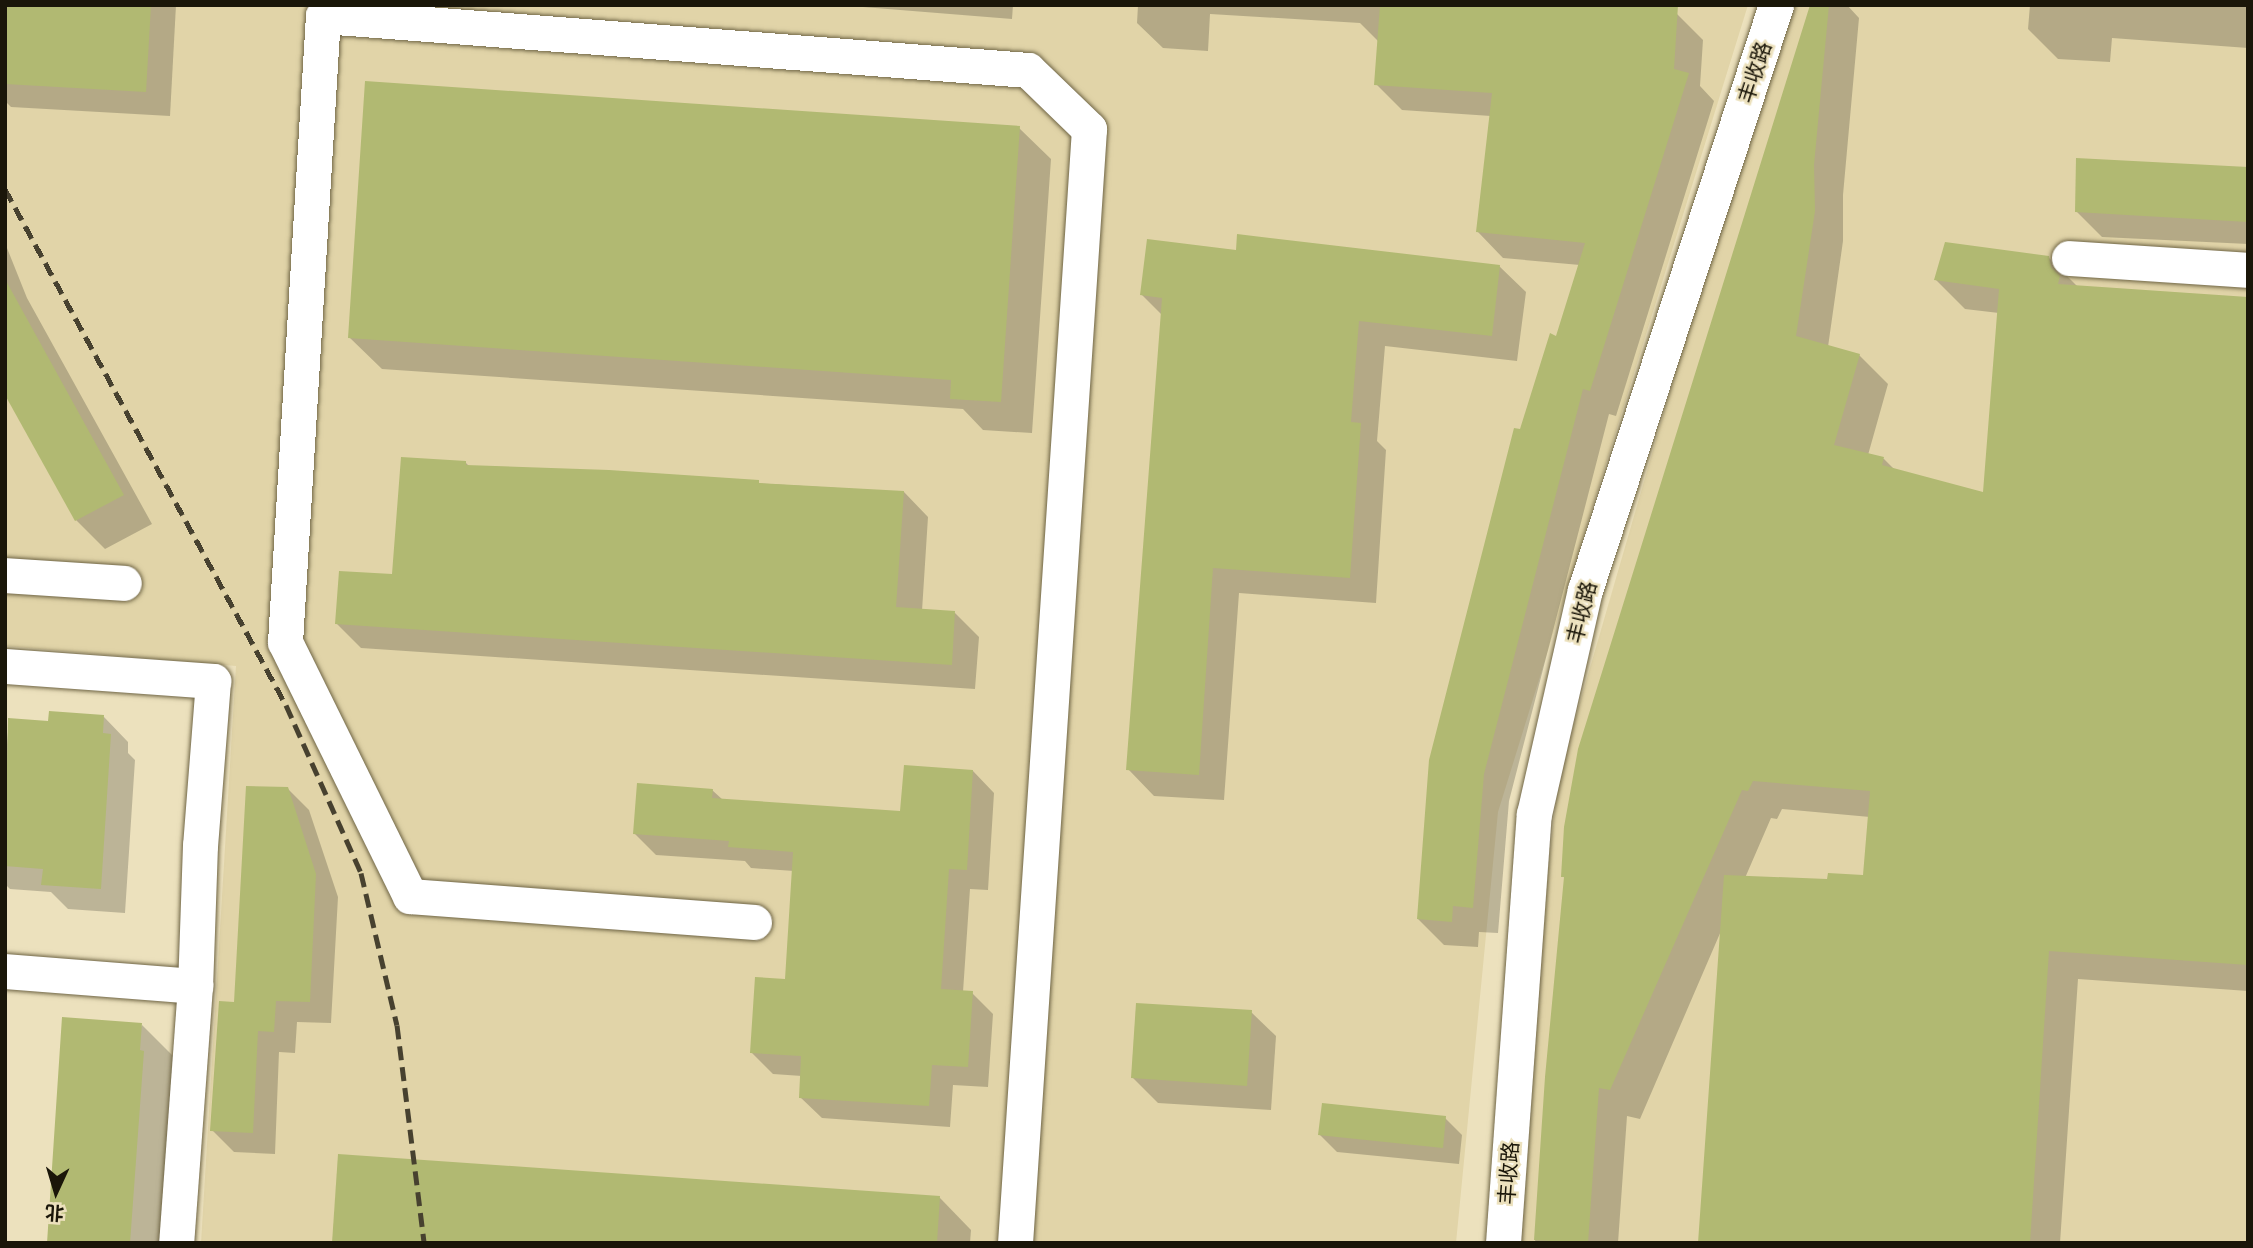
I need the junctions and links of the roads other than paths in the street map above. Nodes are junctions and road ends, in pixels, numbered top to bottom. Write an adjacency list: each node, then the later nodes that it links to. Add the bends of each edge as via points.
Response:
1 (1776, 5): 12 (street, 丰收路, via 1585,590 1534,814)
2 (2069, 258): 3 (street)
3 (2248, 270)
4 (5, 575): 5 (street)
5 (124, 583)
6 (5, 666): 9 (street, via 213,681)
7 (754, 922): 11 (street, via 410,896 285,642 323,16 1028,70 1089,129)
8 (5, 971): 9 (street)
9 (195, 986): 10 (street)
10 (176, 1243)
11 (1015, 1243)
12 (1503, 1243)

